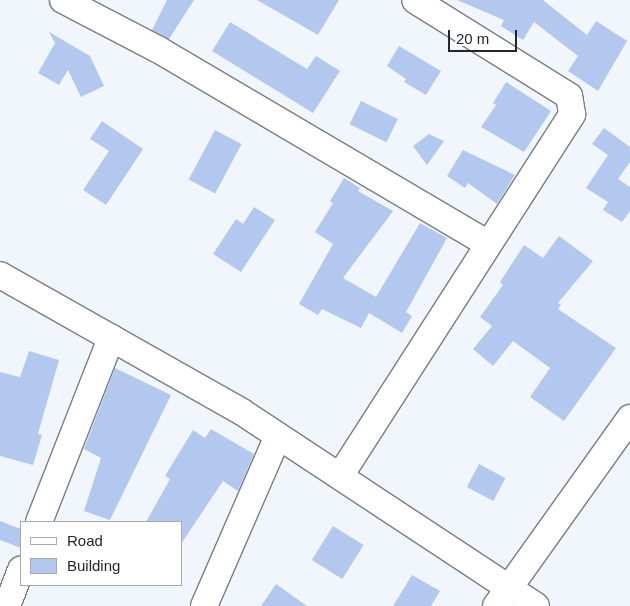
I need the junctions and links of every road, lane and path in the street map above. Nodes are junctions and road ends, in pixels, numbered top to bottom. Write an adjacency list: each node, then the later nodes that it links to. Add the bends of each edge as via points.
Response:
1 (63, 0): 3 (street, via 159,50)
2 (415, 0): 3 (street, via 569,96 572,114)
3 (488, 244): 8 (street)
4 (0, 275): 5 (street)
5 (111, 338): 7 (street); 9 (street)
6 (630, 418): 11 (street)
7 (278, 436): 8 (street); 13 (street)
8 (340, 476): 11 (street)
9 (40, 521)
10 (20, 573): 12 (street)
11 (503, 597): 14 (street)
12 (7, 606)
13 (204, 606)
14 (536, 606)

